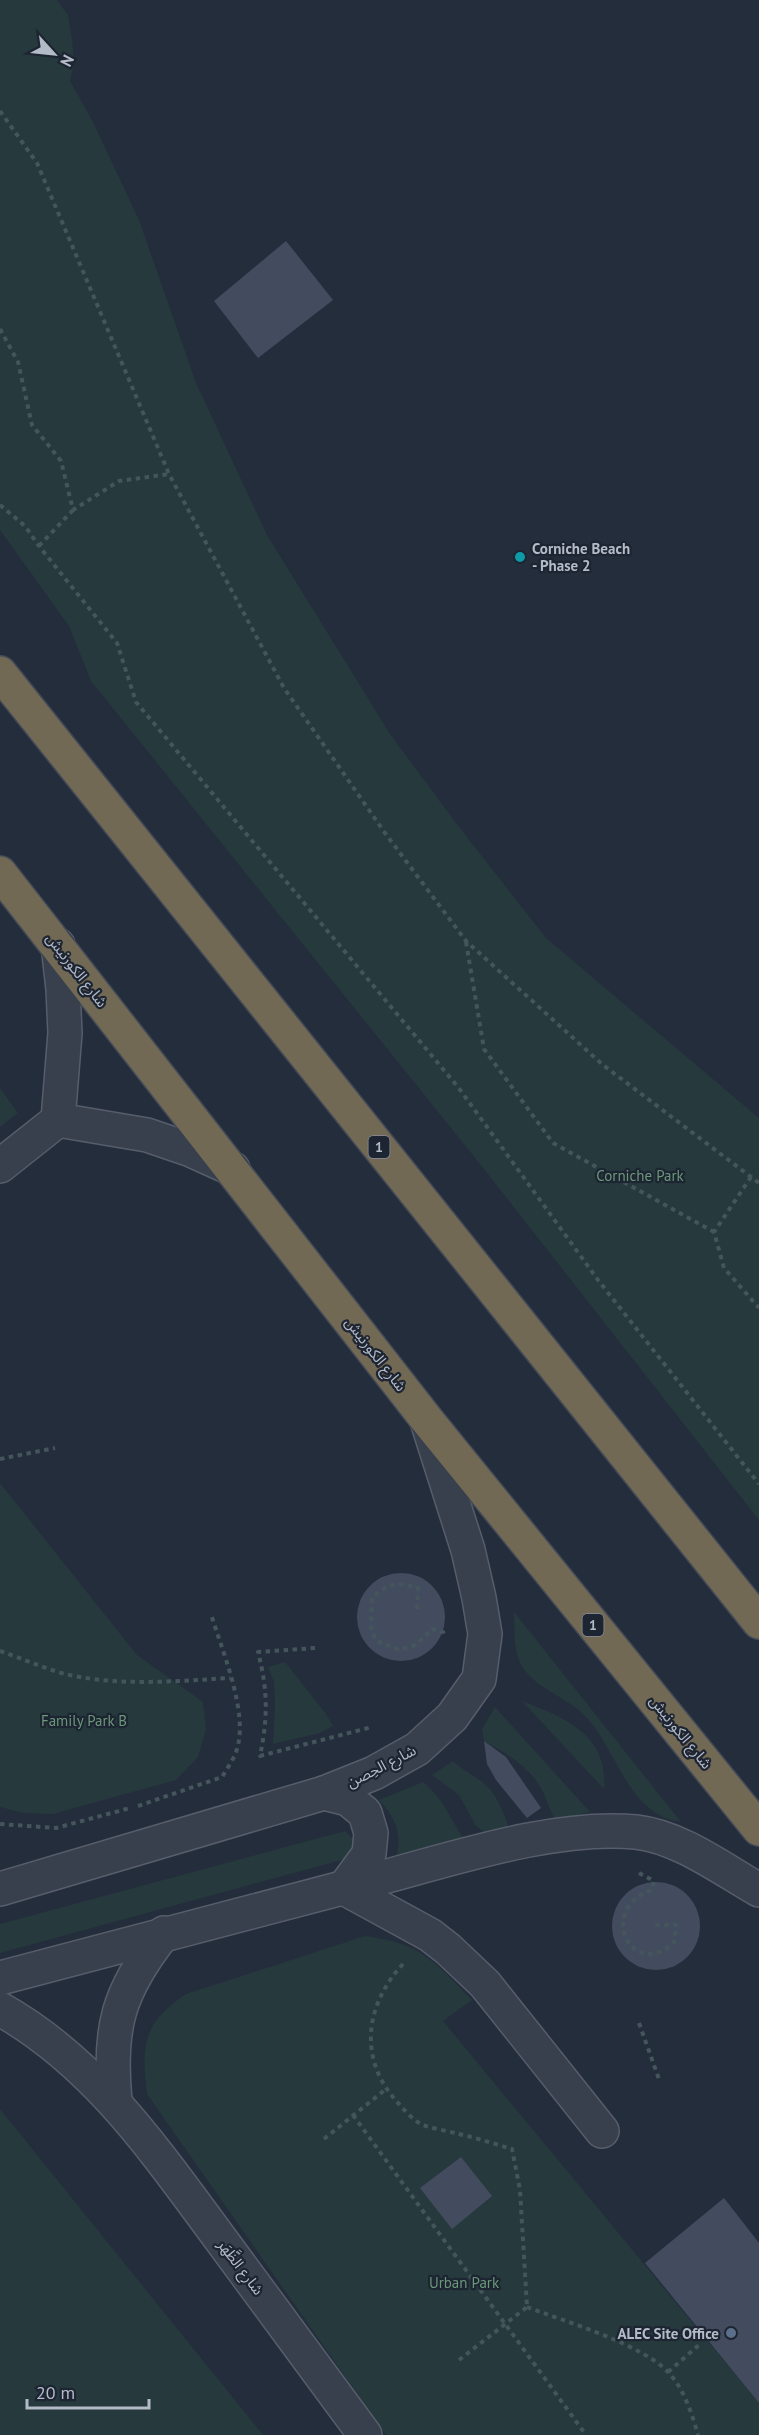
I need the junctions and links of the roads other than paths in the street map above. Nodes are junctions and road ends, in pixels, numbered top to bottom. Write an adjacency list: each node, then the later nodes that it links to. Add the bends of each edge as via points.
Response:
1 (0, 673): 8 (highway, 1)
2 (0, 873): 3 (highway, شارع الكورنيش / 1)
3 (58, 945): 4 (street, via 65,1033); 6 (highway, شارع الكورنيش / 1)
4 (58, 1120): 5 (street); 6 (street, via 147,1135)
5 (0, 1166)
6 (233, 1169): 7 (highway, شارع الكورنيش / 1)
7 (427, 1420): 9 (street, شارع الحِصن, via 479,1598 485,1634 479,1679 452,1718 417,1749 374,1773); 10 (highway, شارع الكورنيش / 1)
8 (759, 1622)
9 (324, 1792): 12 (street, شارع الحِصن); 13 (street, via 348,1799 365,1813 371,1833 369,1854)
10 (759, 1829)
11 (0, 1864): 12 (street)
12 (31, 1881): 14 (street, شارع الحِصن)
13 (344, 1888): 15 (street, via 534,1838 609,1831 658,1838 688,1850); 16 (street); 20 (street, via 448,1948 485,1984)
14 (0, 1889)
15 (759, 1890)
16 (164, 1933): 17 (street); 19 (street, via 141,1962 124,1994 114,2029 111,2065)
17 (0, 1978)
18 (0, 2009): 19 (street, شارع الظَّهَر, via 43,2037)
19 (115, 2101): 21 (street, شارع الظَّهَر)
20 (602, 2131)
21 (365, 2435)

